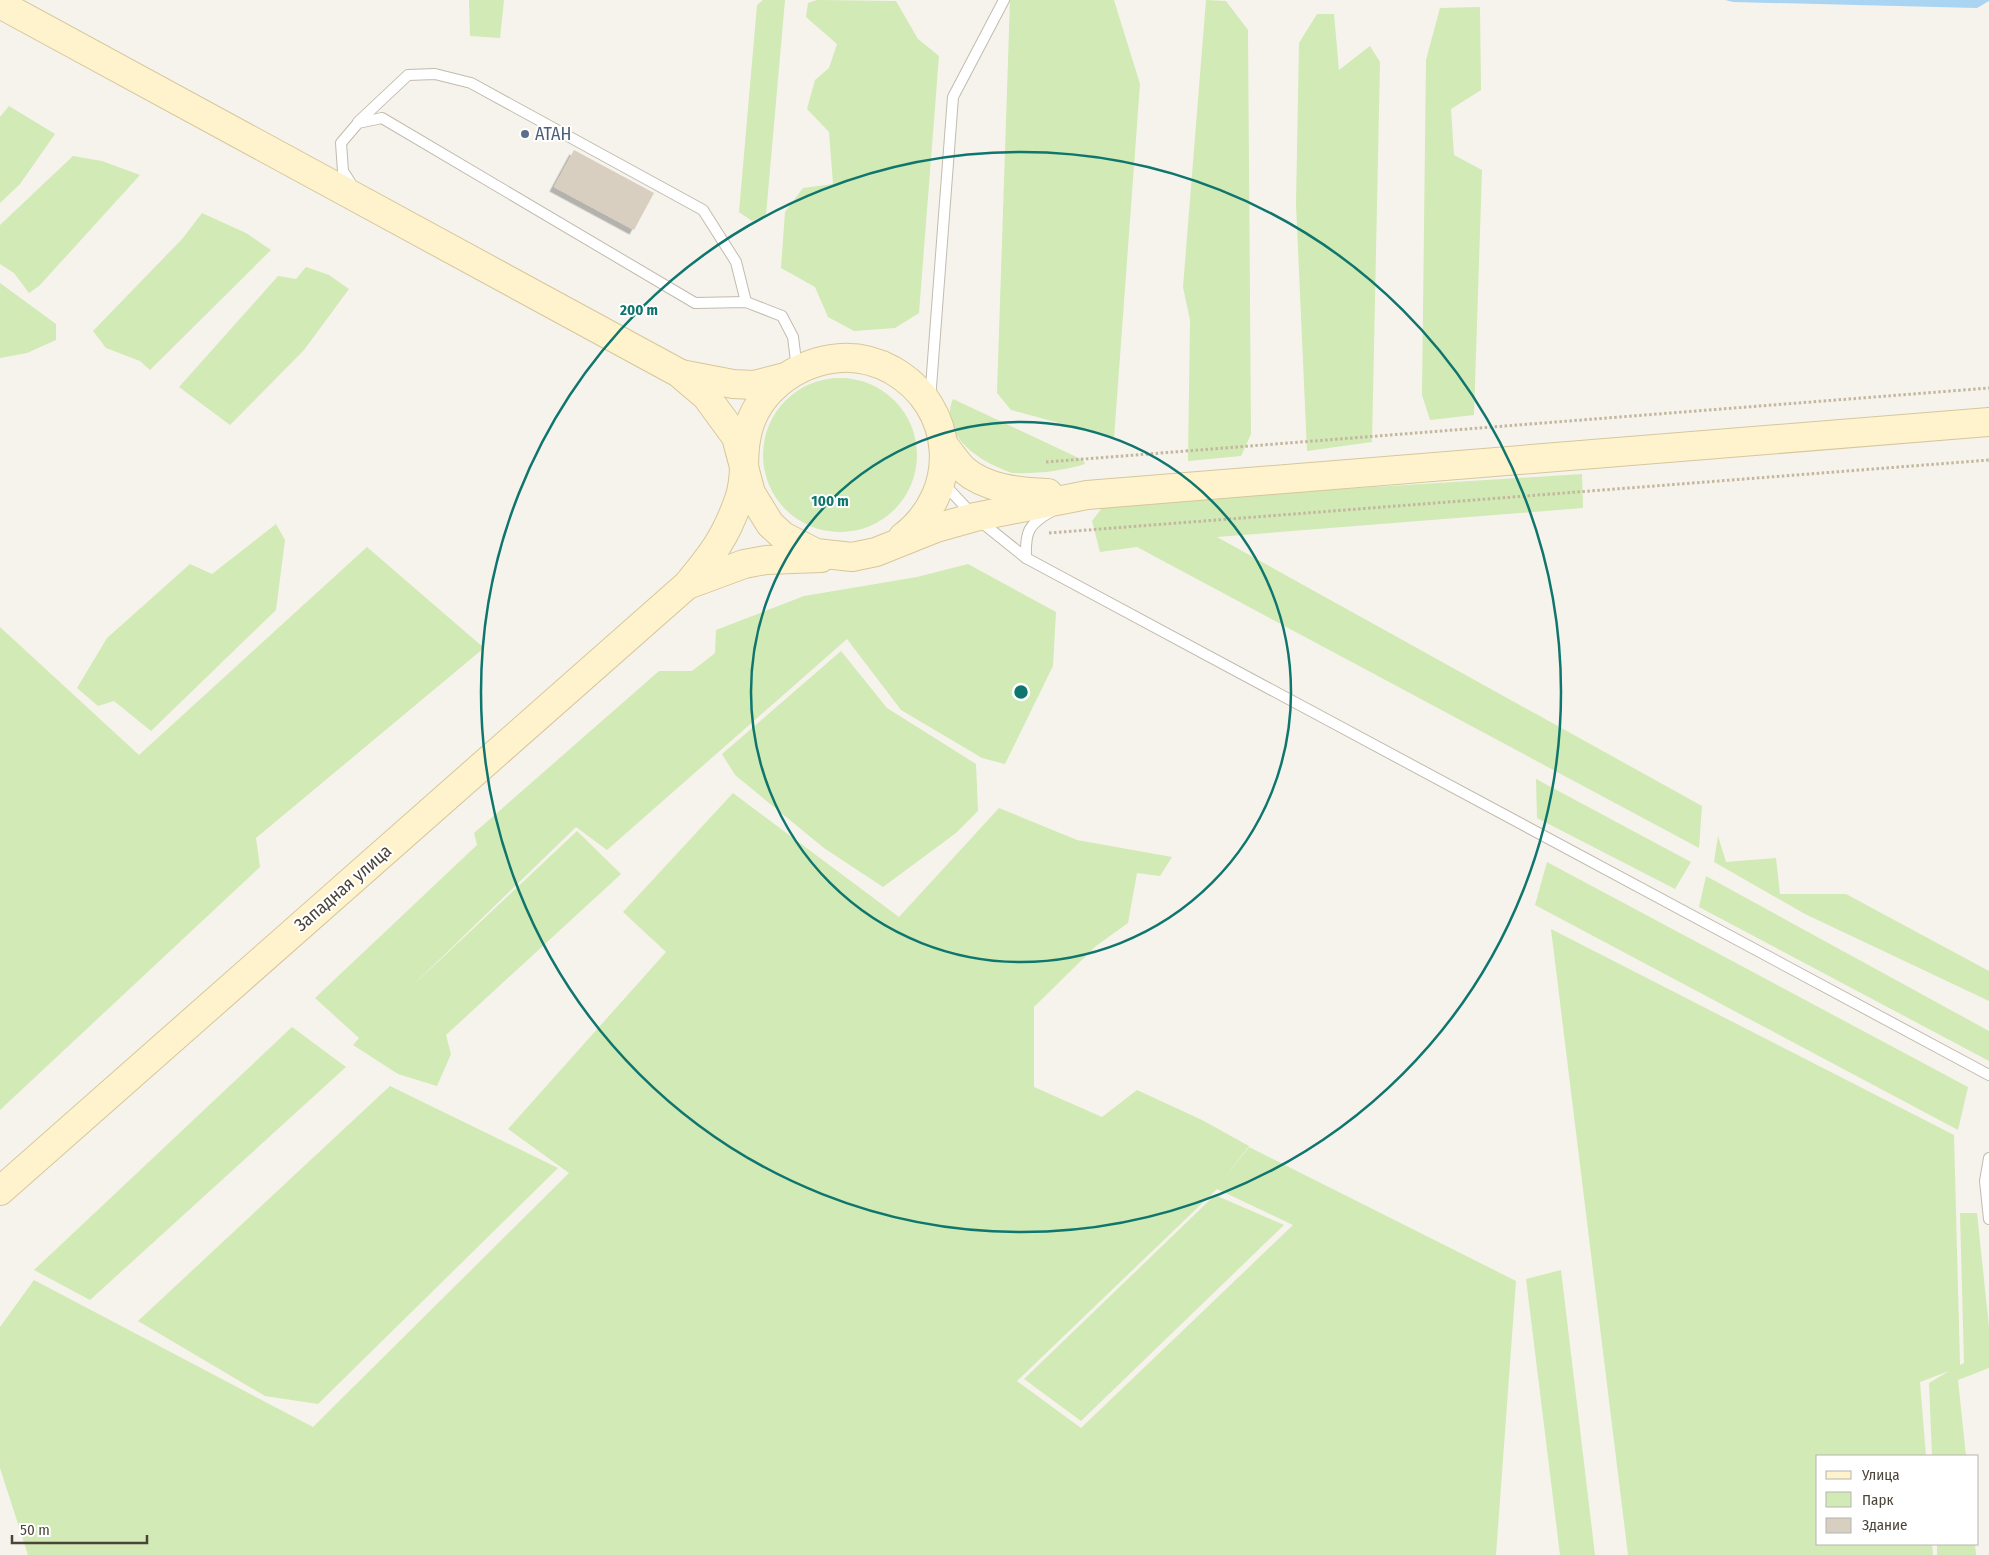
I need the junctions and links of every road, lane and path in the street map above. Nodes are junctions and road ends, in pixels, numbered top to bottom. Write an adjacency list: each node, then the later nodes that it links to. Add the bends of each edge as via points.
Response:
1 (1004, 0): 9 (lane, via 953,97)
2 (0, 4): 4 (main road)
3 (358, 123): 4 (lane, via 340,142 343,171); 5 (lane, via 382,118 695,303); 5 (lane, via 408,75 435,74 471,83 703,210 736,262)
4 (363, 203): 6 (main road)
5 (746, 302): 7 (lane, via 782,316 793,337)
6 (679, 373): 7 (main road, via 754,385); 14 (main road, via 706,396 736,437)
7 (791, 373): 9 (main road, via 823,360 864,359 902,376 918,389); 14 (main road, via 771,389 751,420 744,457)
8 (1989, 388): 13 (path)
9 (930, 406): 11 (main road)
10 (1989, 422): 16 (main road)
11 (944, 445): 15 (main road); 16 (main road, via 962,468 986,482 1013,490)
12 (1989, 460): 18 (path)
13 (1046, 462)
14 (746, 475): 20 (main road, via 759,509 783,536 816,553); 22 (main road, Западная улица, via 723,540)
15 (941, 482): 17 (lane); 19 (main road, via 925,516)
16 (1087, 495): 17 (main road); 21 (lane, via 1049,513 1030,527 1025,537)
17 (975, 517): 19 (main road); 21 (lane)
18 (1049, 533)
19 (898, 541): 20 (main road, via 876,552)
20 (852, 557): 22 (main road, Западная улица, via 766,560 719,572)
21 (1026, 558): 23 (lane, via 1106,598)
22 (687, 585): 25 (main road, Западная улица)
23 (1989, 1075)
24 (1989, 1158): 26 (lane, via 1985,1181)
25 (0, 1191)
26 (1989, 1219)

